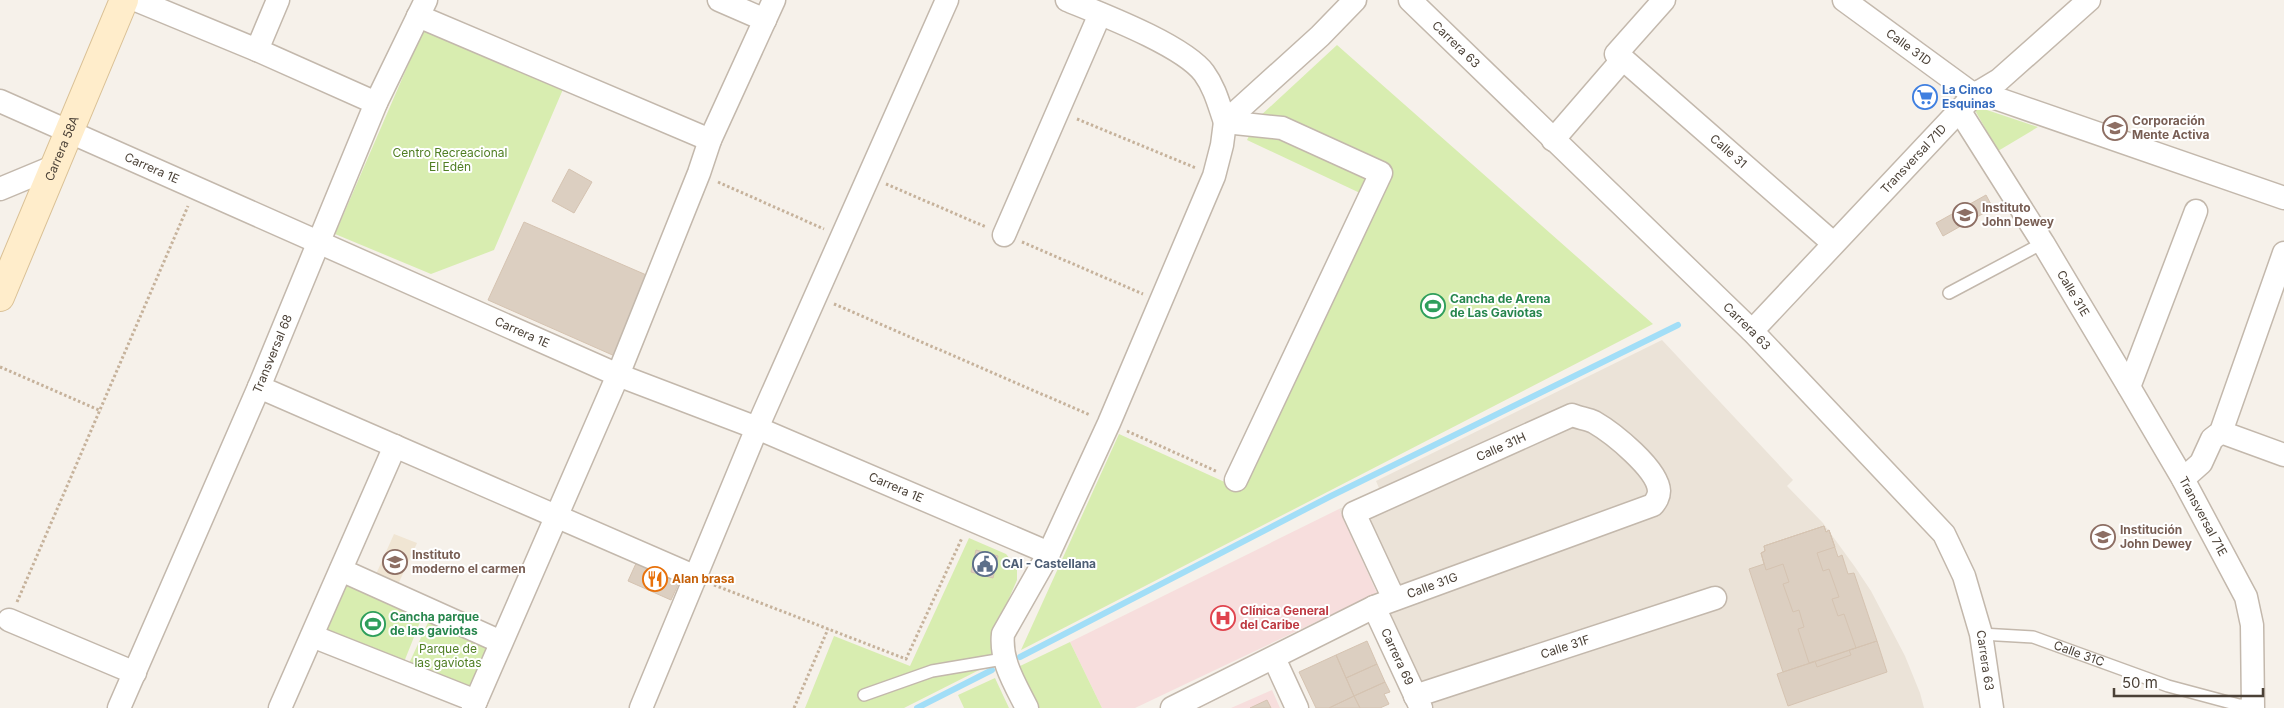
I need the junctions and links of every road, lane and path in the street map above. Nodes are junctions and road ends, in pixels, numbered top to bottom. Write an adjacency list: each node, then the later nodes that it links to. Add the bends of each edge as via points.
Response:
1 (124, 0): 22 (street, Carrera 58A)
2 (136, 0): 15 (street)
3 (278, 0): 15 (street)
4 (719, 0): 13 (street)
5 (947, 0): 33 (street)
6 (1066, 0): 14 (street)
7 (1355, 0): 21 (street)
8 (1410, 0): 24 (street, Carrera 63)
9 (1664, 0): 16 (street, via 1616,54)
10 (1844, 0): 17 (street, Calle 31D)
11 (2089, 0): 17 (street, Transversal 71D, via 1998,80)
12 (422, 8): 19 (street, Transversal 68); 23 (street)
13 (770, 10): 23 (street)
14 (1100, 14): 20 (street); 21 (street, via 1171,48 1202,72 1215,91)
15 (258, 50): 19 (street)
16 (1622, 59): 24 (street); 34 (street, Calle 31)
17 (1970, 99): 30 (street); 34 (street, Transversal 71D); 35 (street, Calle 31E)
18 (0, 101): 22 (street, Carrera 1E)
19 (376, 103): 36 (street, Transversal 68)
20 (1058, 111): 27 (path); 32 (street)
21 (1225, 122): 27 (street); 54 (street, via 1282,128 1381,172)
22 (68, 132): 25 (street, Carrera 58A); 29 (street, Carrera 1E)
23 (710, 140): 26 (street)
24 (1553, 140): 41 (street, Carrera 63)
25 (53, 167): 28 (street); 40 (street, Carrera 58A)
26 (699, 174): 33 (path); 43 (street)
27 (1214, 176): 47 (street)
28 (0, 189)
29 (196, 189): 36 (street, Carrera 1E); 46 (path)
30 (2284, 198)
31 (2196, 211): 45 (street)
32 (1004, 235)
33 (841, 236): 39 (street)
34 (1833, 243): 41 (street, Transversal 71D)
35 (2044, 243): 38 (lane); 45 (street, Calle 31E)
36 (319, 244): 43 (street, Carrera 1E); 44 (street, Transversal 68)
37 (2284, 253): 49 (street, Transversal 71E)
38 (1949, 294)
39 (815, 295): 47 (path); 48 (street)
40 (0, 296)
41 (1752, 331): 65 (street, Carrera 63, via 1944,534 1964,576)
42 (0, 367): 46 (path)
43 (618, 375): 48 (street, Carrera 1E); 56 (street)
44 (259, 387): 50 (street); 70 (street, Transversal 68)
45 (2129, 387): 53 (street, Calle 31E)
46 (101, 411): 63 (path)
47 (1109, 423): 54 (path); 58 (street)
48 (757, 428): 57 (street, Carrera 1E); 60 (street)
49 (2221, 432): 51 (street); 53 (street, Transversal 71E, via 2212,439 2201,463)
50 (395, 446): 56 (street); 59 (street)
51 (2284, 455)
52 (1640, 460): 55 (street, Calle 31H, via 1594,422 1572,416); 62 (street, Calle 31G, via 1654,476 1659,490 1653,505)
53 (2183, 479): 75 (street, Transversal 71E, via 2246,597 2252,625)
54 (1236, 480)
55 (1354, 513): 62 (street, Carrera 69)
56 (555, 516): 60 (street); 67 (street)
57 (971, 520): 58 (street, Carrera 1E); 64 (path, via 906,659)
58 (1049, 553): 69 (street, via 1003,634)
59 (342, 570): 66 (street); 67 (street)
60 (696, 577): 64 (path); 77 (street)
61 (1715, 598): 72 (street, Calle 31F)
62 (1384, 603): 68 (street, Calle 31G); 72 (street, Carrera 69)
63 (9, 620): 70 (street)
64 (828, 629): 78 (path)
65 (1980, 634): 75 (lane, Calle 31C, via 2033,637 2168,686); 82 (street, Carrera 63)
66 (312, 636): 73 (street); 76 (street)
67 (501, 642): 73 (street)
68 (1274, 658): 80 (street, Calle 31G); 81 (street)
69 (1003, 659): 71 (lane, via 932,671); 79 (street)
70 (135, 673): 74 (street, Transversal 68)
71 (864, 695)
72 (1418, 702)
73 (475, 704)
74 (126, 706)
75 (2256, 707)
76 (280, 708)
77 (641, 708)
78 (794, 708)
79 (1027, 708)
80 (1172, 708)
81 (1297, 708)
82 (1992, 708)

